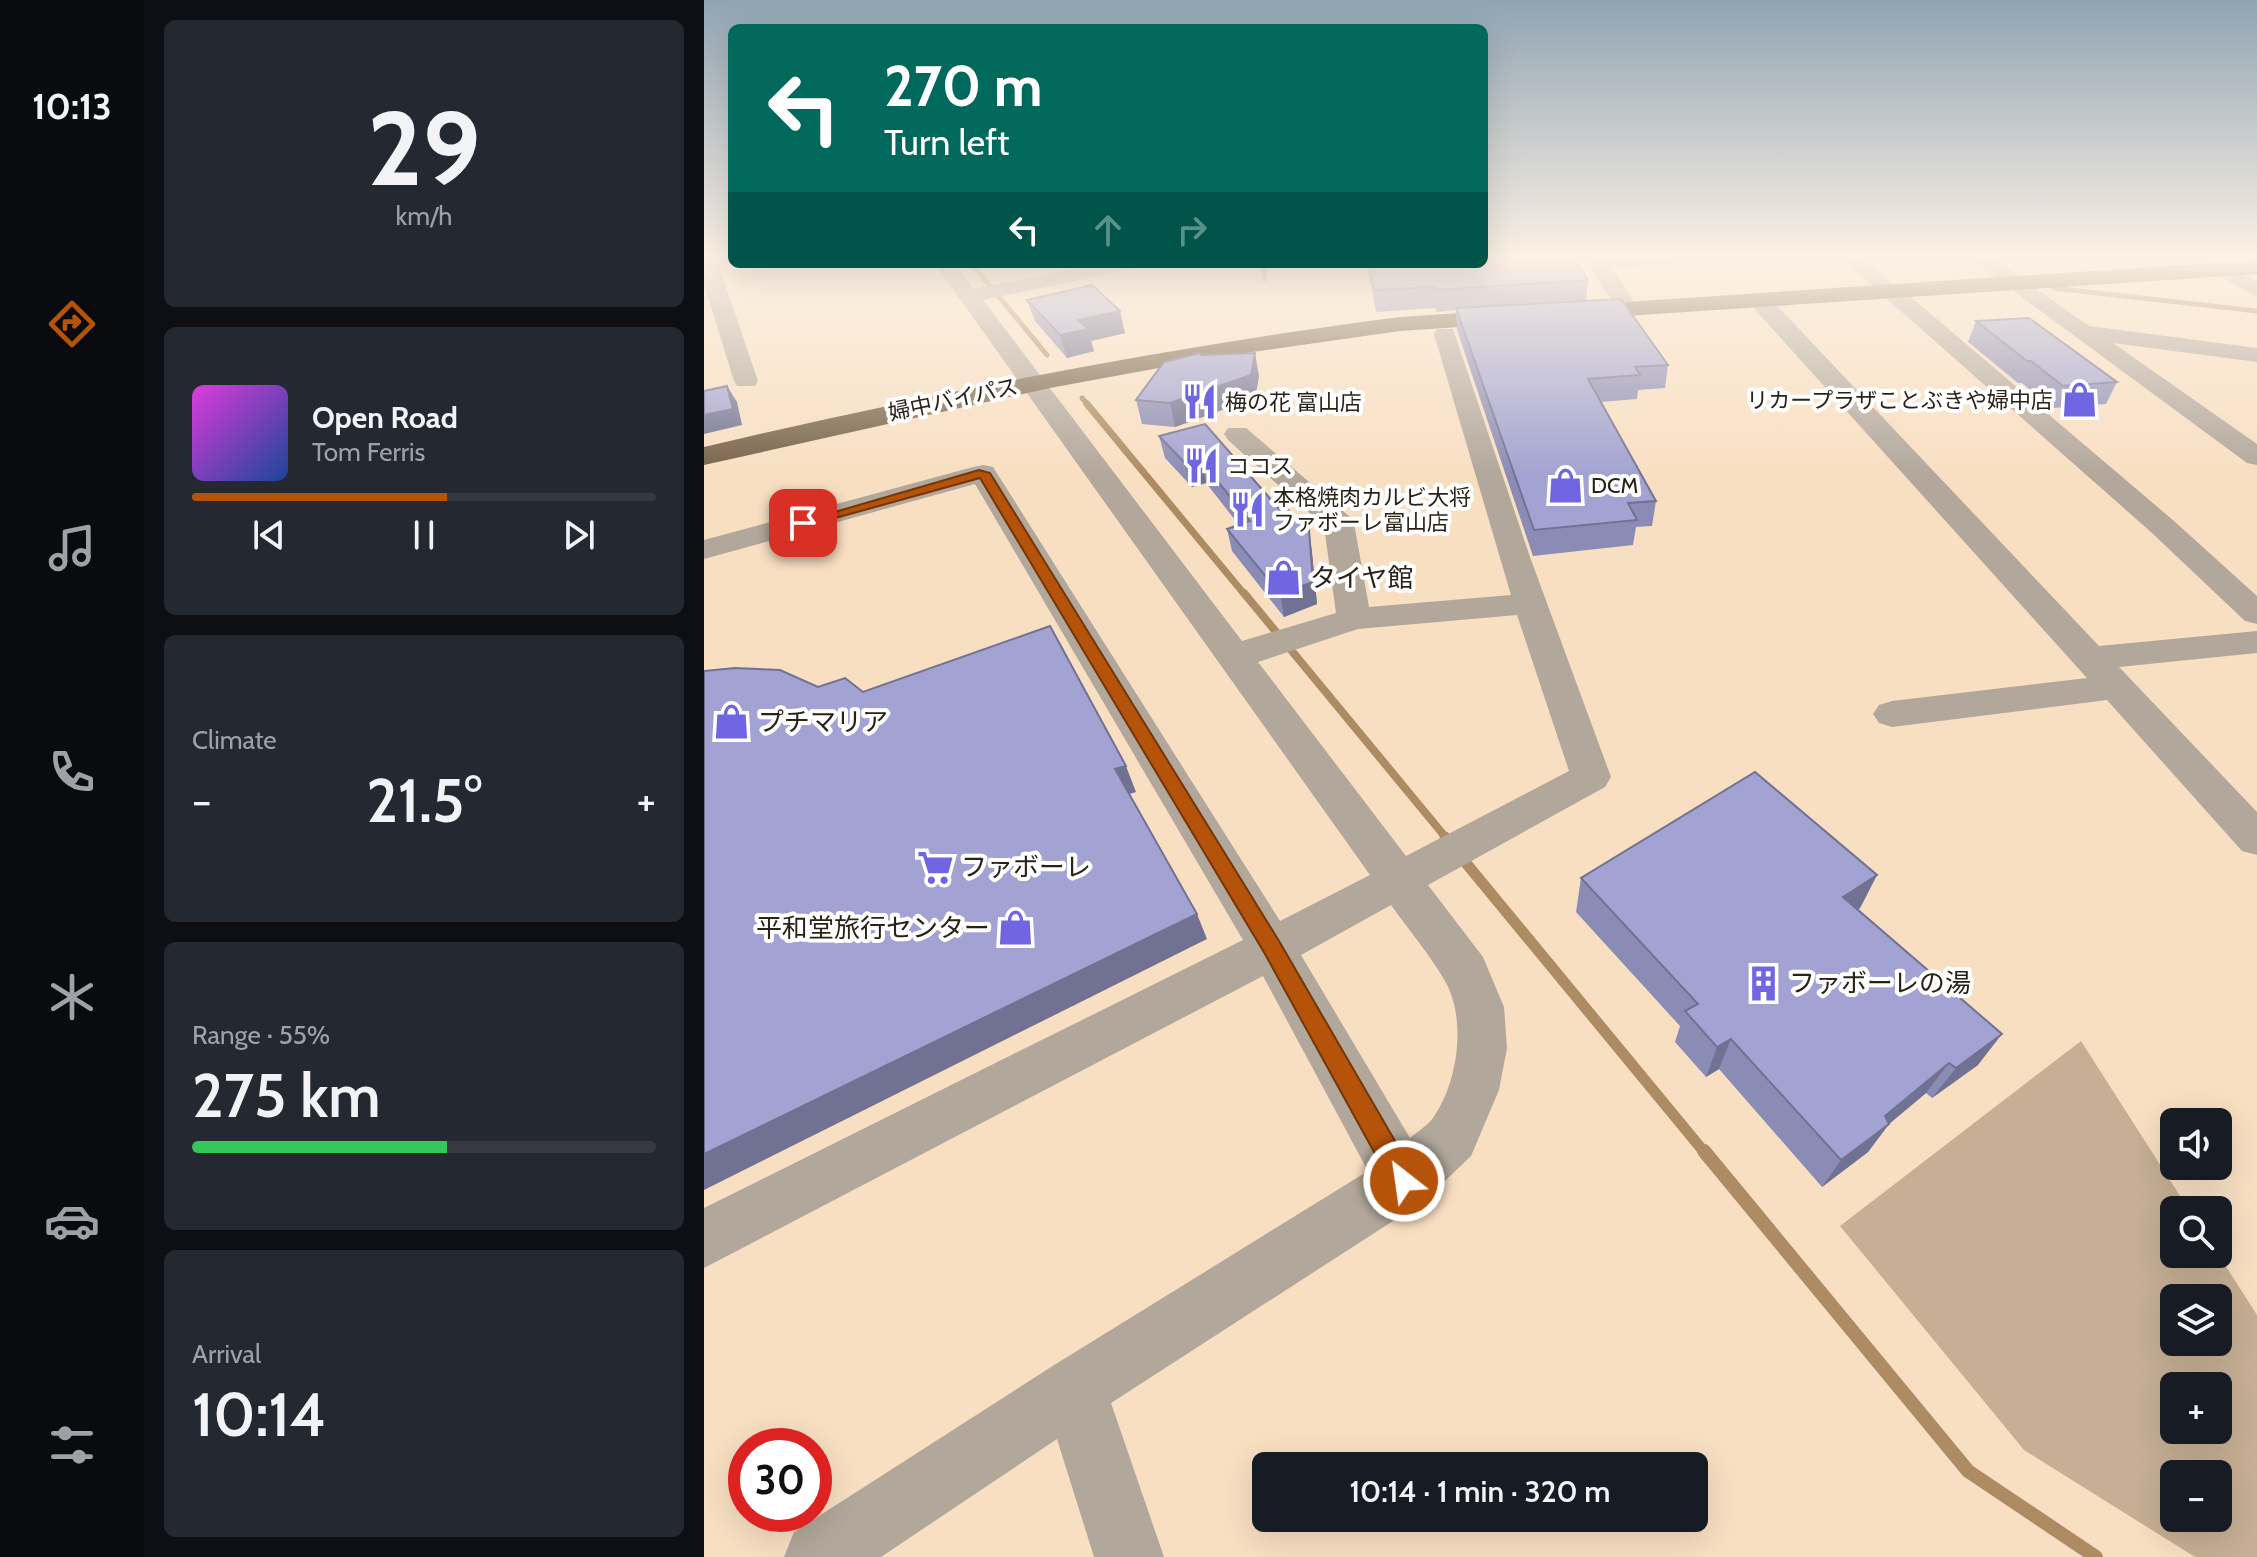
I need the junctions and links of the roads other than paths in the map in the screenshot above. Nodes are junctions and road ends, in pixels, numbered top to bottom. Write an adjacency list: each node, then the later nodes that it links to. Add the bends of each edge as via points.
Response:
1 (730, 331): 11 (street)
2 (994, 331): 10 (street)
3 (1312, 331): 10 (highway, 婦中バイパス)
4 (1348, 331): 10 (highway, 婦中バイパス)
5 (1787, 331): 22 (street)
6 (1936, 331): 18 (street)
7 (2085, 332): 9 (street); 15 (street)
8 (1445, 334): 17 (street)
9 (2257, 355)
10 (1027, 378): 13 (highway, 婦中バイパス); 14 (highway, 婦中バイパス); 21 (street)
11 (746, 381)
12 (1237, 434): 19 (street, via 1339,523)
13 (704, 448)
14 (704, 456)
15 (2257, 457)
16 (704, 550): 27 (street, via 983,473)
17 (1529, 604): 19 (street); 26 (street, via 1591,777)
18 (2257, 614)
19 (1354, 619): 21 (street, via 1257,651)
20 (2257, 642): 22 (street)
21 (1230, 654): 26 (street)
22 (2092, 658): 23 (street)
23 (2118, 687): 24 (street); 25 (street)
24 (1892, 714)
25 (2257, 839)
26 (1397, 879): 27 (street); 28 (street, via 1466,972 1480,1007 1482,1048 1473,1090 1452,1137)
27 (1272, 948): 28 (street); 29 (street)
28 (1404, 1181): 30 (street)
29 (704, 1239)
30 (1074, 1390): 31 (street); 32 (street)
31 (819, 1557)
32 (1129, 1557)

